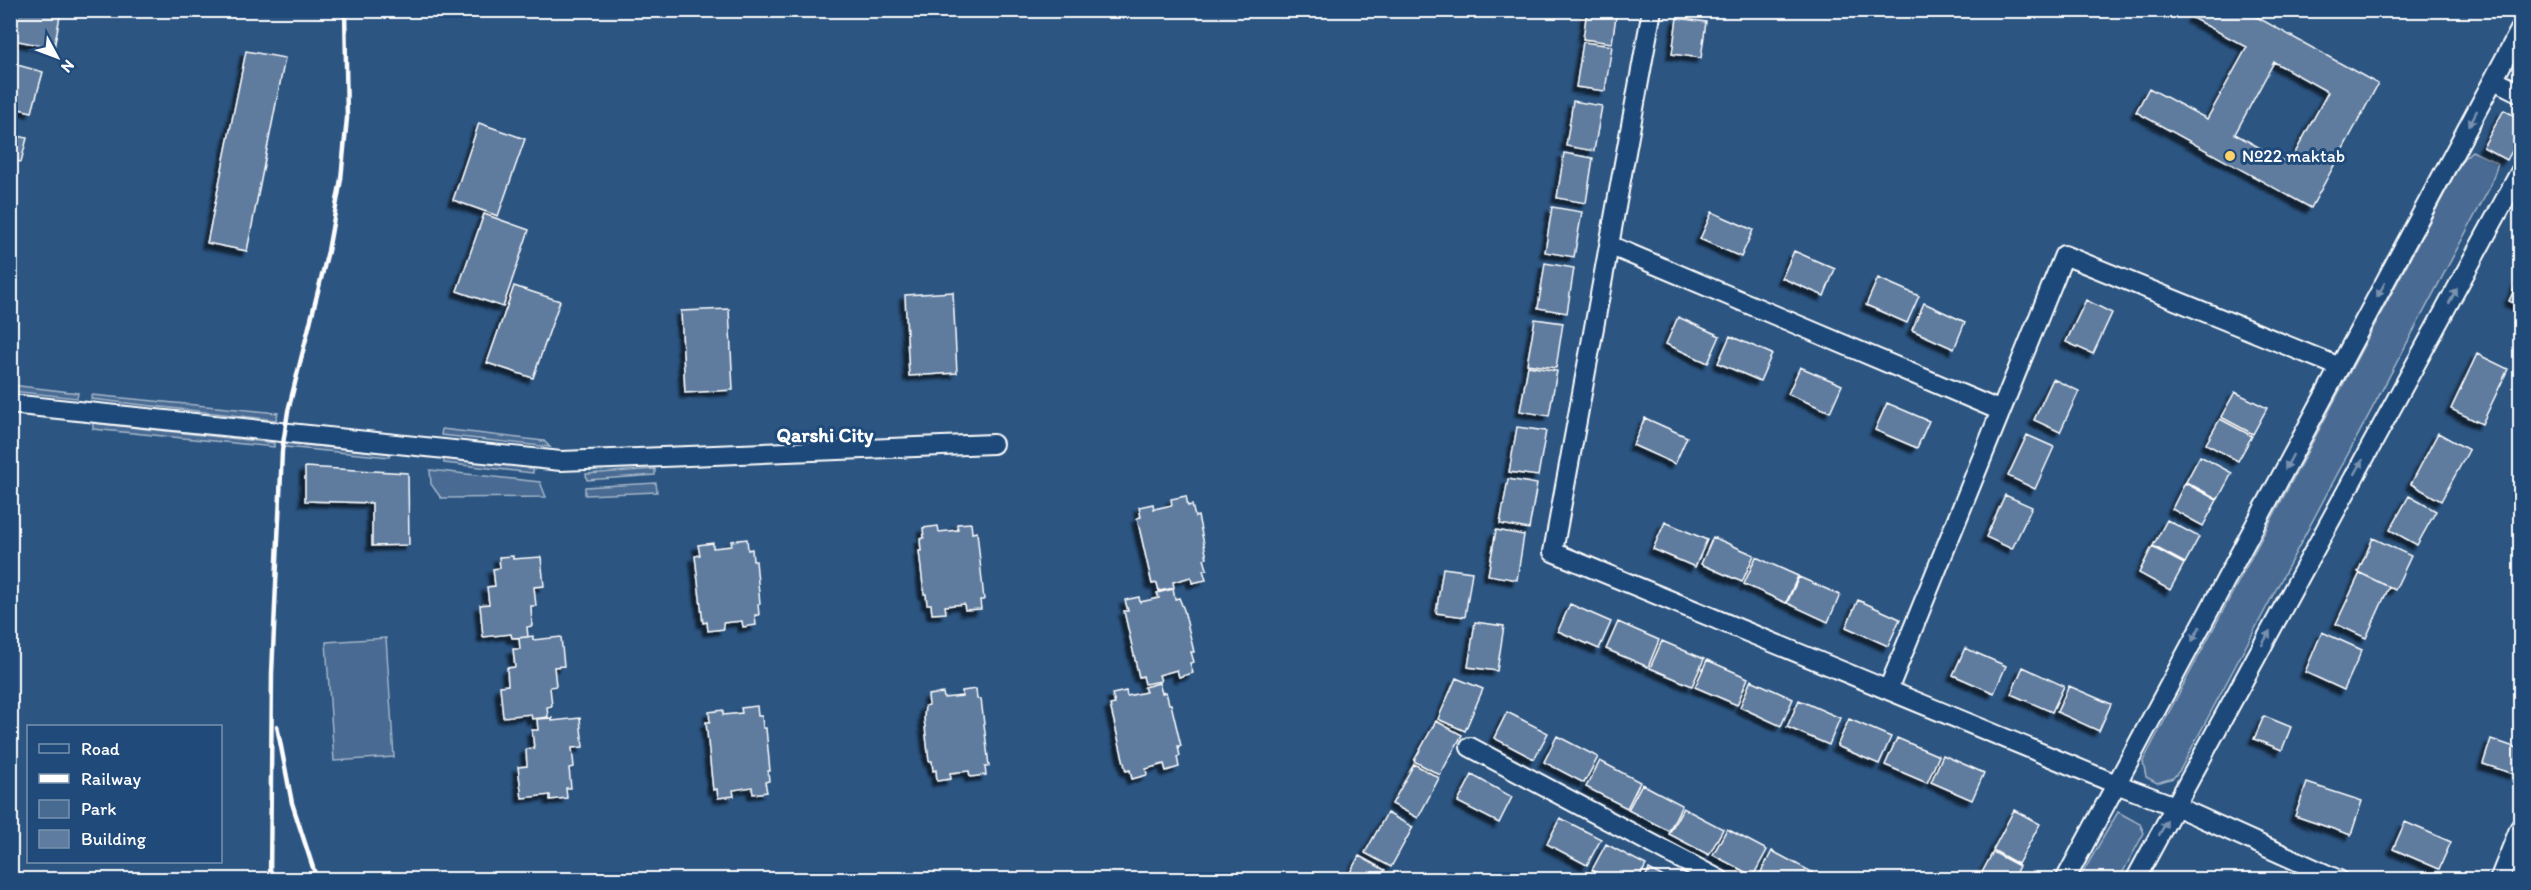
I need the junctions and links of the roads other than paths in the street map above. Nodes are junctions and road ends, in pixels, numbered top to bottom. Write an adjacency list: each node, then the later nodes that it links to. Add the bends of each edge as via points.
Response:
1 (1652, 10): 6 (street)
2 (2520, 30): 3 (street)
3 (2494, 80): 4 (street); 7 (street, one-way to 7)
4 (2520, 93)
5 (2520, 172): 14 (street, one-way to 5)
6 (1609, 245): 9 (street); 11 (street, via 1553,552)
7 (2340, 367): 9 (street, via 2064,255); 13 (street, one-way to 13)
8 (10, 404): 10 (street, via 561,461)
9 (2001, 411): 11 (street)
10 (993, 444)
11 (1888, 690): 13 (street)
12 (1470, 747): 16 (street)
13 (2116, 784): 14 (street); 17 (street)
14 (2175, 806): 18 (street, one-way to 14); 19 (street)
15 (2520, 827): 20 (street)
16 (1720, 879)
17 (2065, 879)
18 (2135, 879)
19 (2339, 879)
20 (2499, 879)

